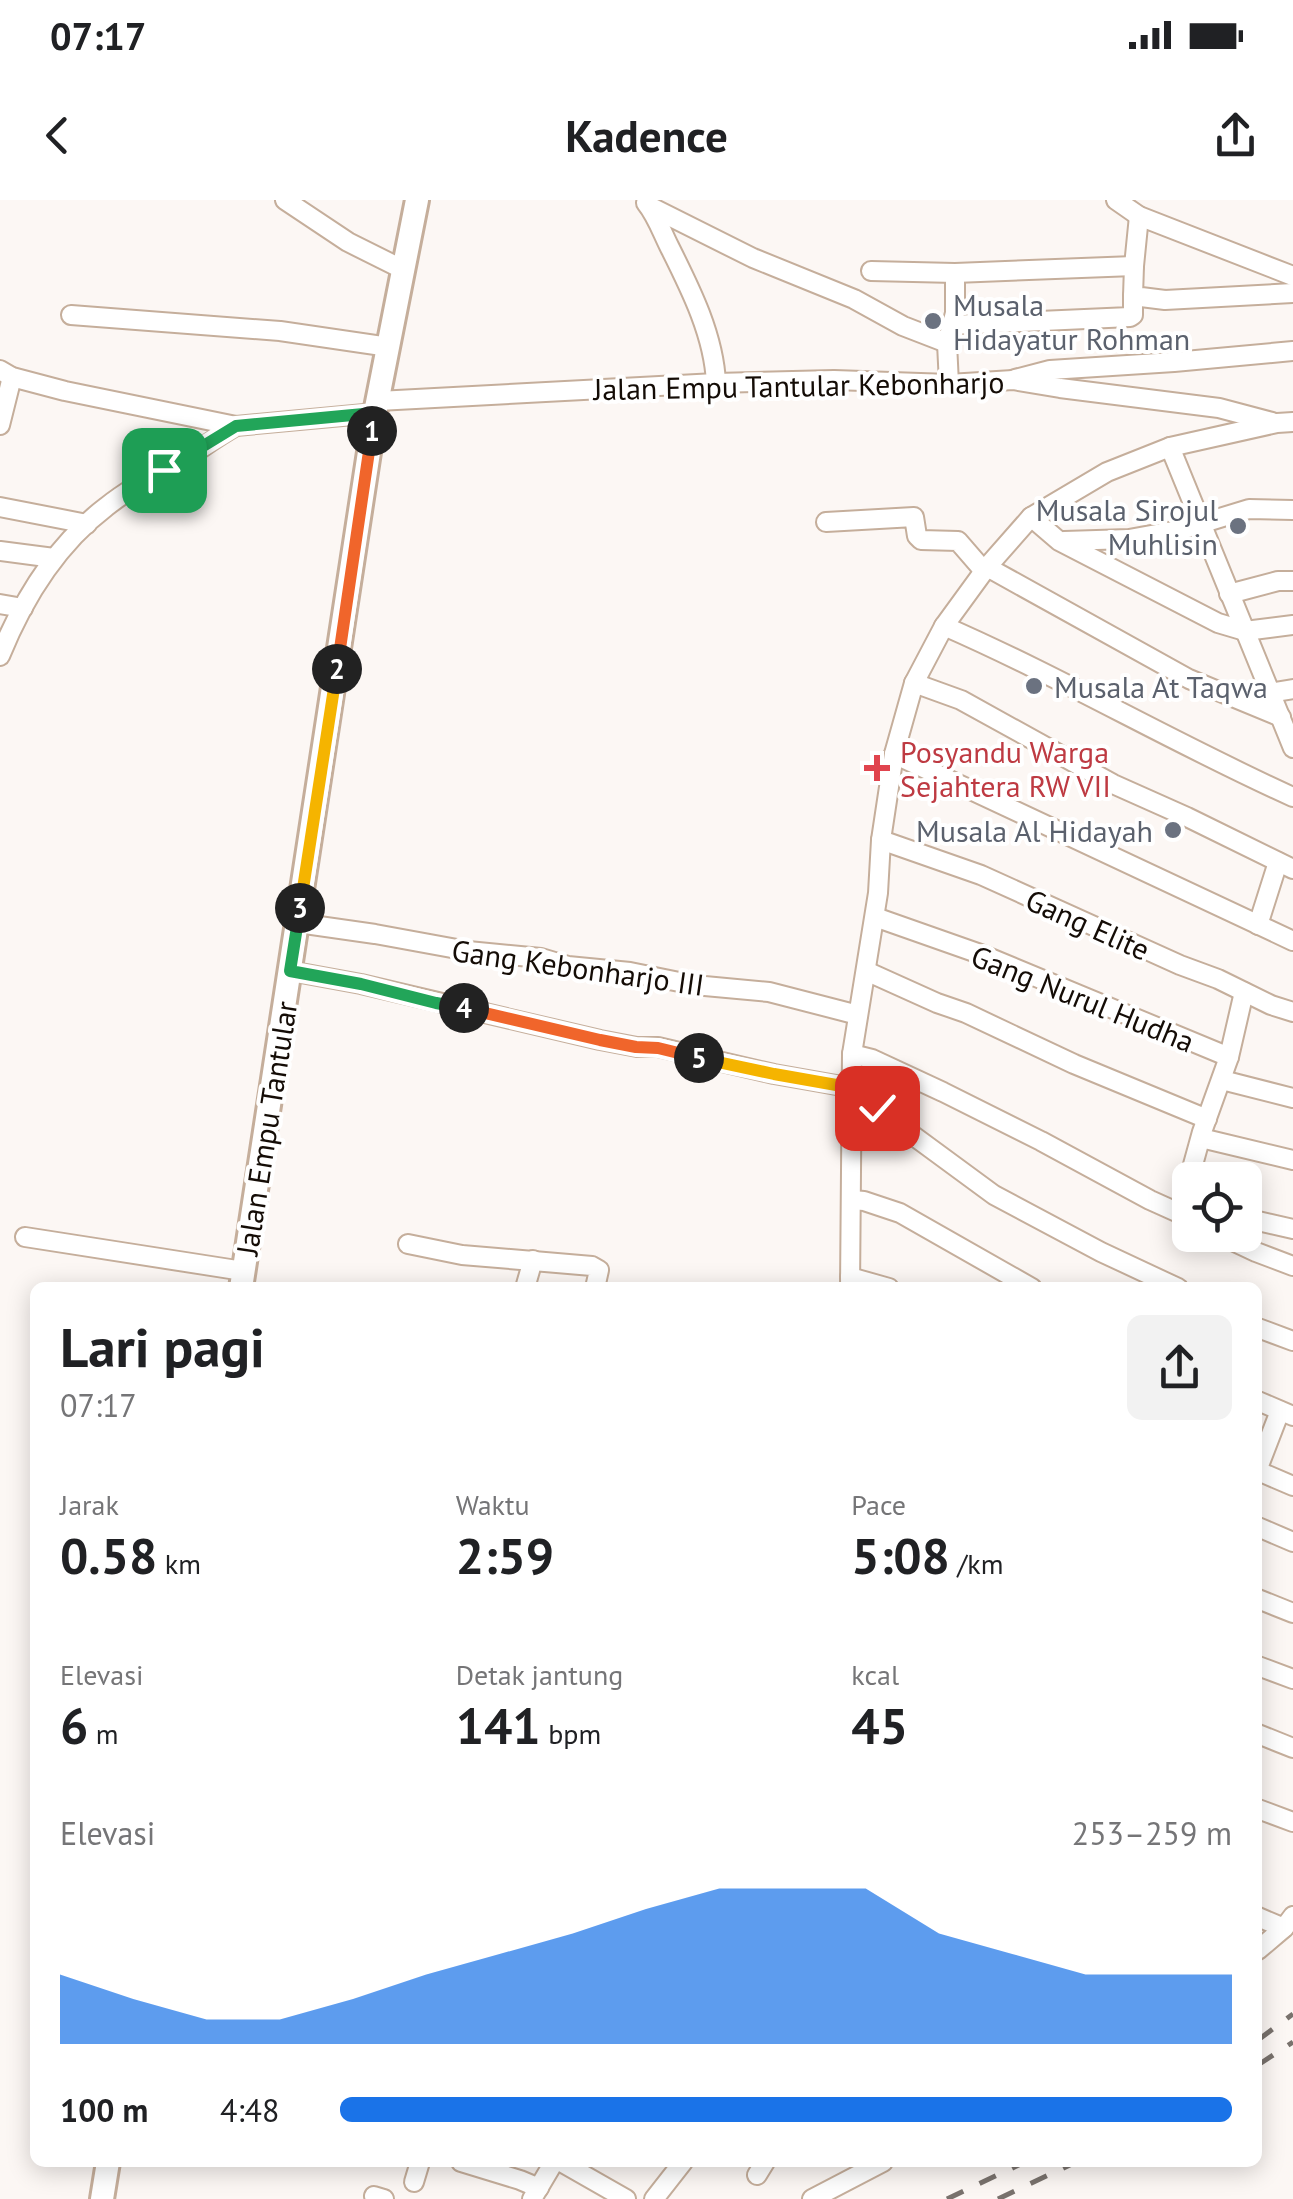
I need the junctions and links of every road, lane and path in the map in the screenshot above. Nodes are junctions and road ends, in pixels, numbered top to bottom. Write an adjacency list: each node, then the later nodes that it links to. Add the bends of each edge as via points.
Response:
1 (286, 200): 7 (street)
2 (417, 200): 7 (street, Jalan Empu Tantular)
3 (1116, 200): 5 (street)
4 (646, 203): 14 (street, via 903,326); 19 (street, via 701,316)
5 (1139, 216): 6 (street); 10 (street)
6 (1134, 266): 9 (street); 12 (street)
7 (402, 269): 15 (street, Jalan Empu Tantular)
8 (871, 271): 9 (street)
9 (955, 273): 14 (street)
10 (1293, 276)
11 (1293, 293): 12 (street)
12 (1133, 296): 14 (street, via 1130,316)
13 (71, 315): 15 (street)
14 (949, 334): 20 (street)
15 (390, 347): 21 (street, Jalan Empu Tantular)
16 (1293, 352): 18 (street, via 1050,370)
17 (6, 374): 23 (street); 24 (street)
18 (1013, 380): 20 (street, Jalan Empu Tantular Kebonharjo); 22 (street, Jalan Empu Tantular Kebonharjo)
19 (716, 382): 20 (street, Jalan Empu Tantular Kebonharjo); 21 (street, Jalan Empu Tantular Kebonharjo)
20 (949, 384)
21 (376, 407): 24 (street, Jalan Empu Tantular Kebonharjo); 54 (street, Jalan Empu Tantular)
22 (1285, 423): 25 (street)
23 (0, 425)
24 (236, 426): 30 (street)
25 (1170, 447): 28 (street, via 1106,472); 31 (street)
26 (0, 507): 30 (street)
27 (1293, 510): 31 (street, via 1249,509)
28 (1032, 517): 32 (street); 35 (street)
29 (826, 522): 35 (street, via 914,516 921,540 958,541)
30 (86, 524): 34 (street)
31 (1200, 524): 32 (street, via 1129,539); 37 (street)
32 (1059, 541): 42 (street)
33 (0, 550): 34 (street)
34 (54, 558): 39 (street)
35 (985, 568): 41 (street); 47 (street, via 1189,679)
36 (1293, 580): 37 (street)
37 (1230, 594): 42 (street)
38 (0, 604): 39 (street)
39 (22, 608): 43 (street)
40 (1293, 625): 42 (street)
41 (944, 626): 44 (street); 50 (street)
42 (1245, 631): 46 (street)
43 (0, 656)
44 (914, 683): 49 (street); 52 (street, via 961,700 1112,784)
45 (1293, 689): 46 (street)
46 (1270, 693): 47 (street)
47 (1280, 718): 48 (street)
48 (1293, 748)
49 (894, 754): 51 (street); 55 (street)
50 (1293, 797)
51 (882, 840): 53 (street); 59 (street, Gang Elite, via 981,875)
52 (1286, 865): 55 (street)
53 (875, 917): 58 (street); 63 (street, Gang Nurul Hudha)
54 (298, 923): 57 (street, Jalan Empu Tantular); 61 (street, Gang Kebonharjo III, via 769,992)
55 (1258, 925): 56 (street)
56 (1293, 942)
57 (290, 971): 65 (street); 79 (street, Jalan Empu Tantular)
58 (866, 971): 61 (street); 67 (street)
59 (1244, 992): 60 (street, Gang Elite); 63 (street, Gang Nurul Hudha)
60 (1293, 1012)
61 (858, 1015): 62 (street)
62 (852, 1054): 65 (street); 71 (street, via 943,1092)
63 (1229, 1057): 64 (street)
64 (1222, 1080): 66 (street); 67 (street)
65 (851, 1092): 70 (street); 84 (street, via 994,1195)
66 (1293, 1098)
67 (1204, 1128): 68 (street, via 1226,1146); 69 (street)
68 (1293, 1160)
69 (1197, 1162)
70 (852, 1200): 82 (street); 83 (street, via 900,1213)
71 (1172, 1208)
72 (1262, 1222): 73 (street)
73 (1293, 1229)
74 (25, 1237): 79 (street)
75 (408, 1244): 77 (street)
76 (1256, 1252): 78 (street)
77 (532, 1260): 80 (street); 81 (street, via 596,1268)
78 (1293, 1266)
79 (242, 1279)
80 (526, 1282)
81 (597, 1282)
82 (850, 1282)
83 (1021, 1282)
84 (1165, 1282)
85 (1262, 1329): 86 (street)
86 (1293, 1341)
87 (1262, 1403): 88 (street)
88 (1286, 1414): 89 (street)
89 (1262, 1461)
90 (1262, 1471): 91 (street)
91 (1293, 1486)
92 (1262, 1529): 93 (street)
93 (1293, 1542)
94 (1262, 1600): 95 (street)
95 (1293, 1613)
96 (1262, 1667): 97 (street)
97 (1293, 1679)
98 (1262, 1736): 99 (street)
99 (1293, 1748)
100 (1262, 1811): 101 (street)
101 (1293, 1822)
102 (1262, 1919): 103 (street)
103 (1289, 1922): 104 (street)
104 (1262, 1946)
105 (107, 2167): 114 (street)
106 (418, 2167): 112 (street)
107 (473, 2167): 113 (street)
108 (555, 2167): 113 (street)
109 (567, 2167): 115 (street)
110 (673, 2167): 116 (street)
111 (873, 2167): 117 (street)
112 (414, 2182)
113 (536, 2194)
114 (102, 2199)
115 (626, 2199)
116 (654, 2199)
117 (812, 2199)

